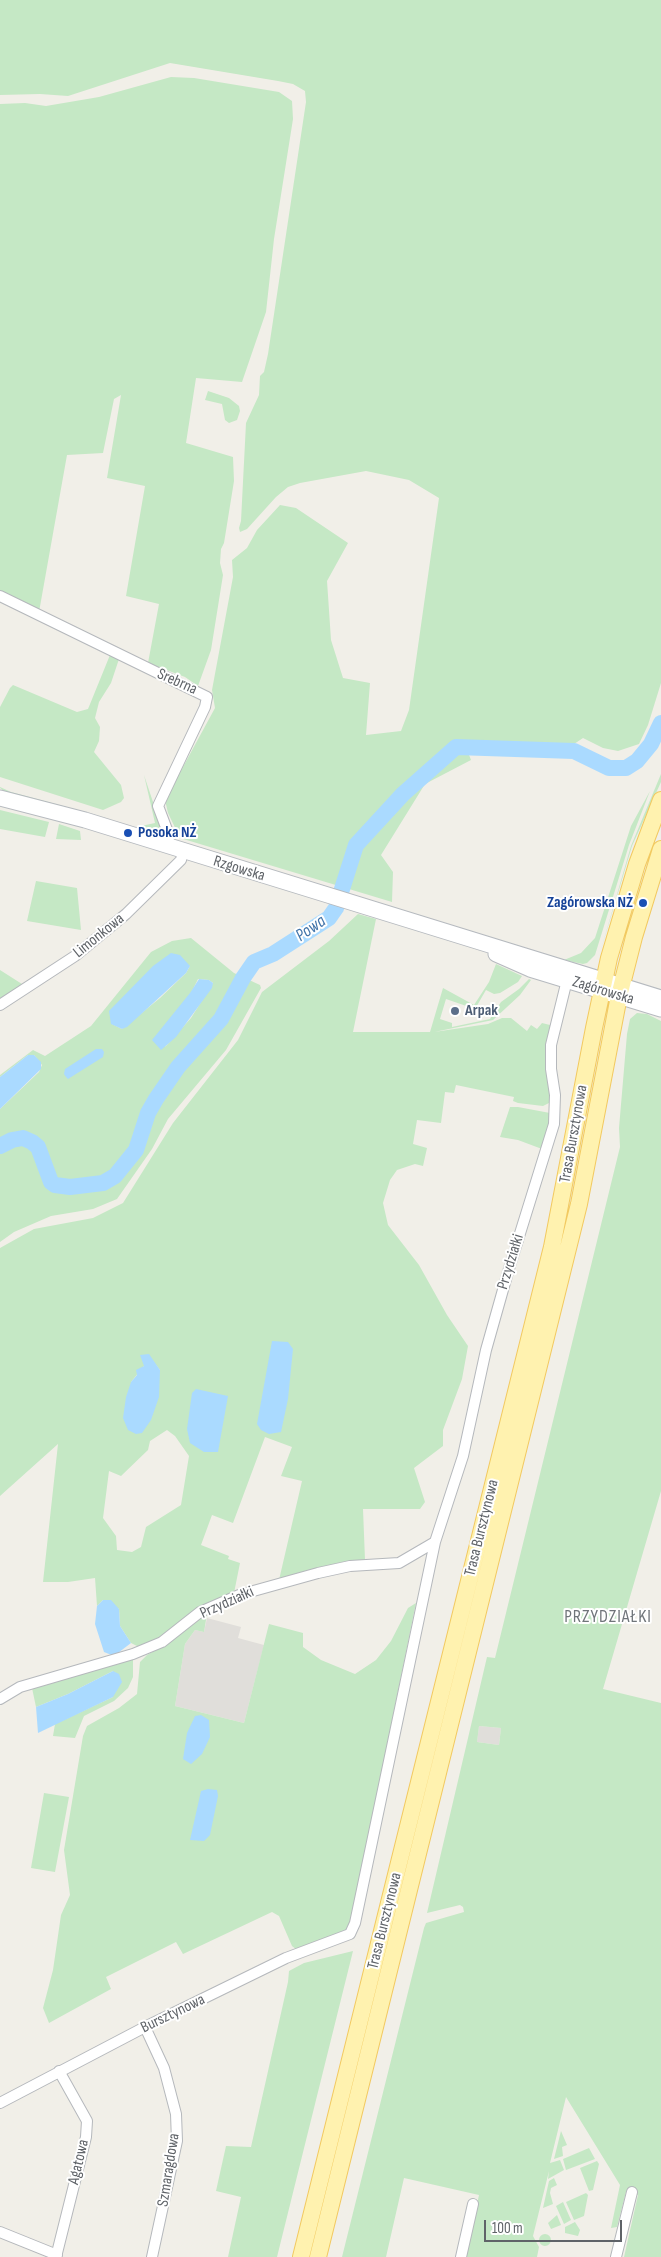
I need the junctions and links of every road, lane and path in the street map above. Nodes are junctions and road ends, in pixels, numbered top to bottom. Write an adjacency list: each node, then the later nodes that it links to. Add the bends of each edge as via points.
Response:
1 (0, 596): 4 (street, Srebrna, via 207,697 158,806 169,835)
2 (0, 798): 4 (street, Rzgowska)
3 (661, 800): 9 (main road, Trasa Bursztynowa, via 630,886)
4 (168, 847): 6 (street, Rzgowska)
5 (661, 849): 10 (main road, Trasa Bursztynowa)
6 (183, 851): 7 (street, Rzgowska, via 478,943 506,959); 12 (street, Limonkowa, via 181,860 126,914 76,956)
7 (548, 968): 8 (street, Zagórowska); 9 (street, Zagórowska)
8 (567, 980): 9 (street, Zagórowska); 14 (street, Przydziałki, via 551,1044 554,1124 508,1272 462,1456)
9 (603, 986): 10 (street, Zagórowska); 25 (main road, Trasa Bursztynowa, via 554,1239)
10 (620, 991): 11 (street, Zagórowska); 13 (street, Zagórowska); 26 (main road, Trasa Bursztynowa, via 580,1204)
11 (661, 998)
12 (0, 1005)
13 (661, 1009)
14 (435, 1542): 15 (street, Przydziałki, via 399,1563 334,1569 239,1595 200,1612 162,1642 133,1654 20,1686); 16 (street, Przydziałki, via 355,1923)
15 (0, 1699)
16 (350, 1934): 17 (street, Bursztynowa, via 286,1958)
17 (146, 2027): 18 (street, Bursztynowa); 24 (street, Szmaragdowa, via 164,2068 176,2114 177,2141)
18 (59, 2071): 19 (street, Bursztynowa); 23 (street, Agatowa, via 87,2121)
19 (0, 2103)
20 (632, 2192): 28 (street)
21 (472, 2204): 27 (street)
22 (0, 2232): 23 (street)
23 (57, 2256)
24 (152, 2257)
25 (301, 2257)
26 (318, 2257)
27 (462, 2257)
28 (616, 2257)

